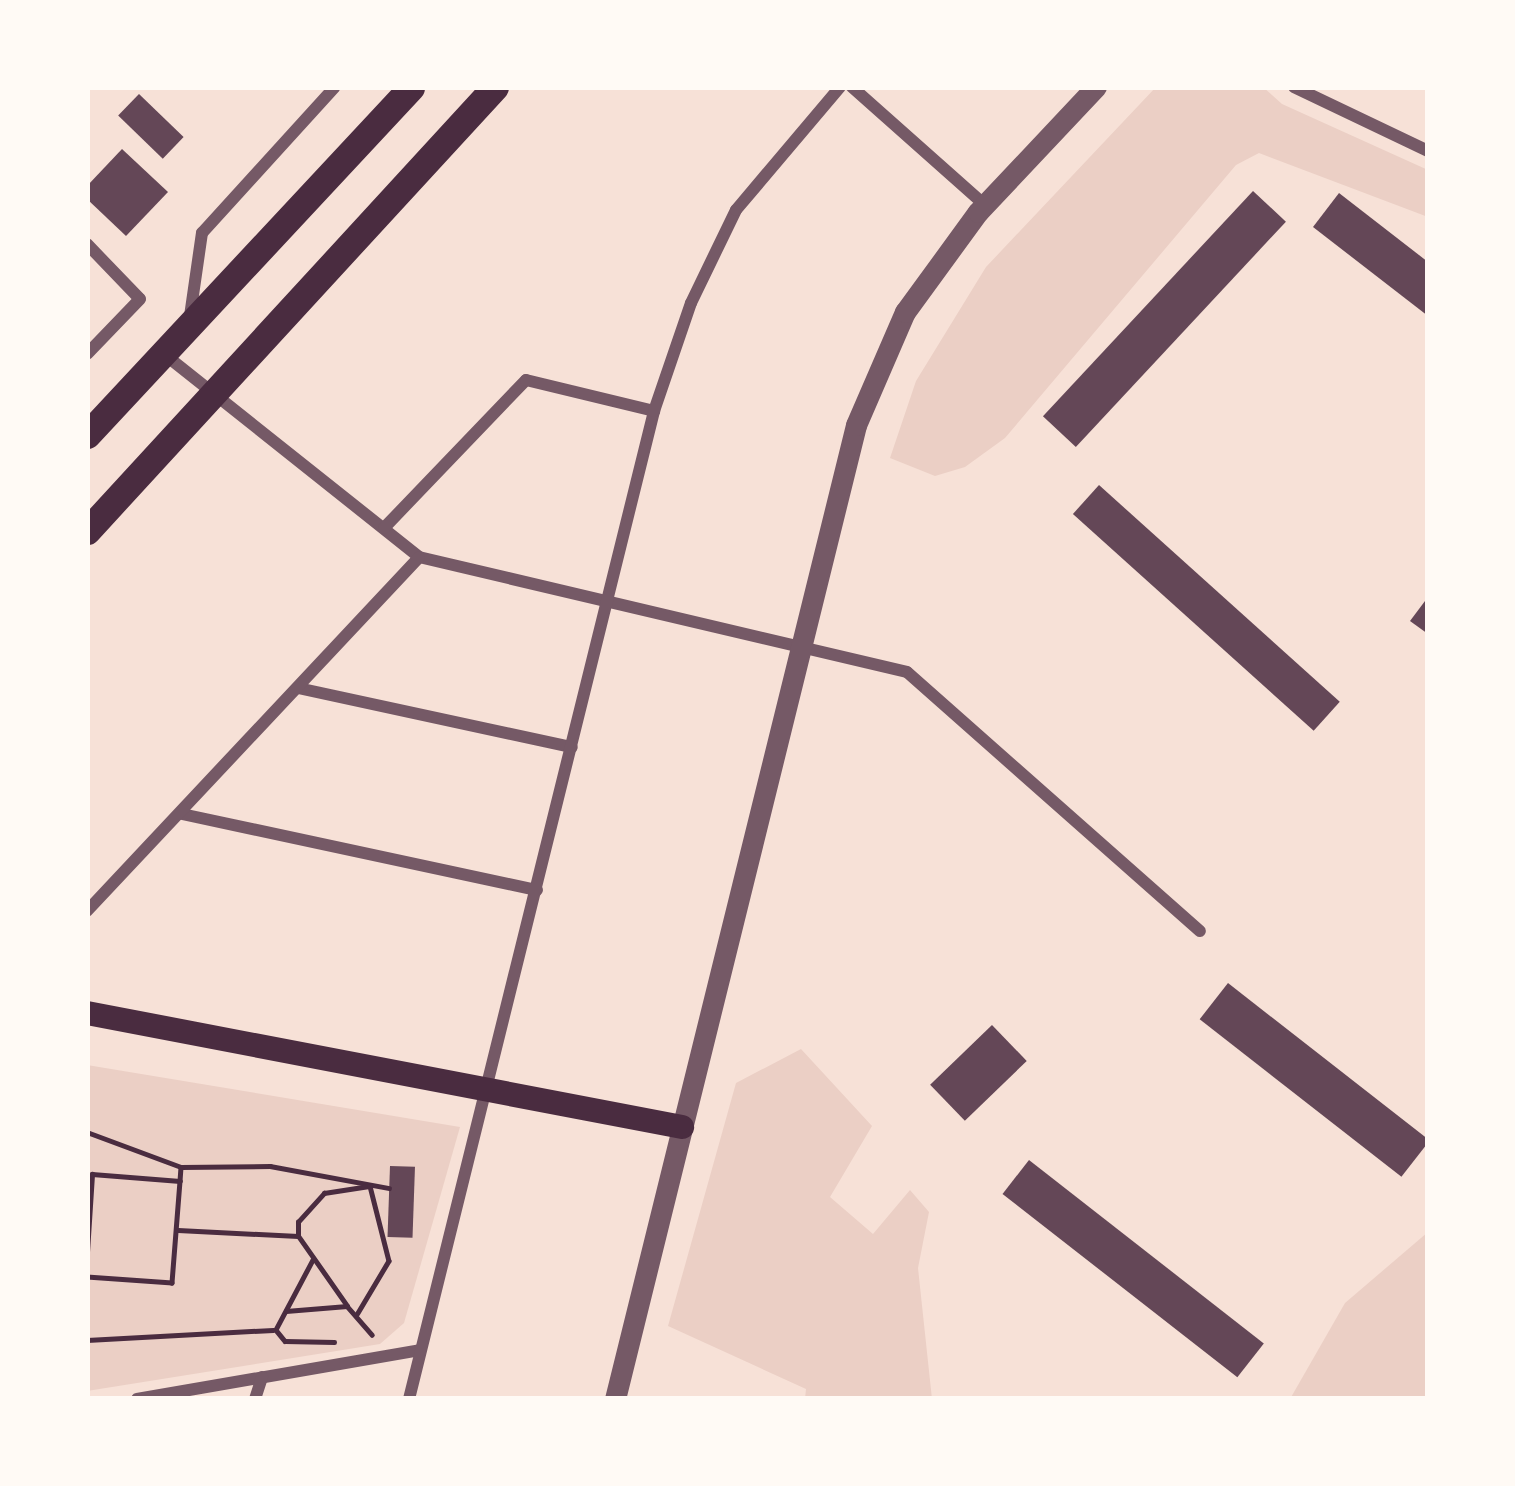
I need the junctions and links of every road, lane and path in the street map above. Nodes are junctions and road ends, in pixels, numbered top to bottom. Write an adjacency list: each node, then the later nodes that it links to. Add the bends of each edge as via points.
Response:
1 (335, 87): 11 (street, via 202,233)
2 (411, 87): 11 (main road)
3 (495, 87): 14 (main road)
4 (840, 87): 15 (street, via 736,210 691,303)
5 (852, 87): 9 (street)
6 (1096, 87): 9 (street)
7 (1294, 87): 8 (street)
8 (1428, 152)
9 (985, 205): 21 (street, via 905,312 856,425)
10 (87, 244): 13 (street, via 140,299)
11 (189, 326): 12 (main road)
12 (163, 353): 14 (street); 16 (main road)
13 (87, 354)
14 (214, 393): 17 (street); 18 (main road)
15 (654, 410): 17 (street, via 526,380); 20 (street)
16 (87, 435)
17 (384, 529): 19 (street)
18 (87, 531)
19 (419, 556): 20 (street); 22 (street)
20 (609, 598): 21 (street); 23 (street)
21 (801, 647): 27 (street, via 907,671); 30 (street)
22 (298, 688): 23 (street); 24 (street)
23 (572, 747): 25 (street)
24 (182, 814): 25 (street); 26 (street)
25 (537, 890): 29 (street)
26 (87, 911)
27 (1200, 931)
28 (87, 1013): 29 (main road, via 144,1030)
29 (487, 1087): 30 (main road); 49 (street)
30 (682, 1127): 55 (street)
31 (87, 1132): 32 (path)
32 (181, 1167): 34 (path); 35 (path, via 270,1166)
33 (90, 1174): 34 (path); 39 (path)
34 (180, 1181): 37 (path)
35 (370, 1186): 36 (path); 38 (path, via 308,1203); 44 (path, via 389,1262)
36 (389, 1187)
37 (176, 1230): 38 (path); 41 (path, via 172,1283)
38 (298, 1236): 40 (path)
39 (87, 1252)
40 (313, 1260): 42 (path); 43 (path)
41 (87, 1277)
42 (346, 1306): 43 (path); 44 (path)
43 (286, 1311): 45 (path)
44 (358, 1313): 50 (path)
45 (276, 1330): 46 (path); 48 (path, via 285,1341)
46 (87, 1340)
47 (357, 1340): 50 (path)
48 (336, 1342)
49 (420, 1350): 50 (street); 54 (street)
50 (378, 1358): 51 (street)
51 (262, 1377): 52 (street); 53 (street)
52 (137, 1399)
53 (255, 1399)
54 (409, 1399)
55 (615, 1399)

